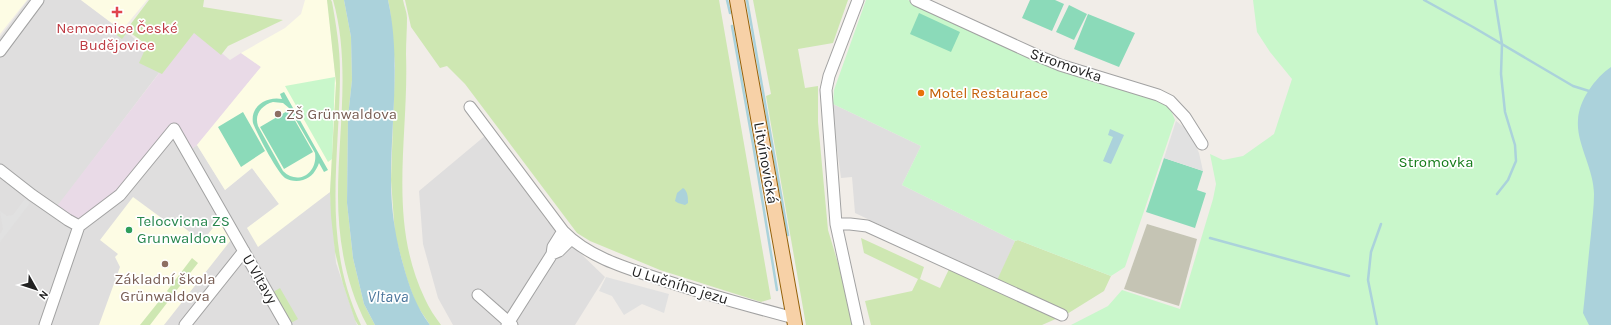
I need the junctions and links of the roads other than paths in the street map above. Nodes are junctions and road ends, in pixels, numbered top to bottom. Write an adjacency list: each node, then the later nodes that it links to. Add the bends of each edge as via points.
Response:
1 (38, 0): 5 (street)
2 (737, 0): 17 (main road, Litvínovická)
3 (858, 0): 9 (street, via 828,76 826,90)
4 (916, 0): 7 (street, Stromovka, via 1042,58 1170,101 1192,126)
5 (0, 51)
6 (470, 107): 11 (street, U Lučního jezu)
7 (1202, 144)
8 (0, 170): 10 (street)
9 (836, 224): 16 (street, via 867,226); 22 (street)
10 (79, 226): 13 (street, U Vltavy, via 120,195 174,129); 19 (street)
11 (563, 231): 12 (street, U Lučního jezu); 14 (street, via 553,247)
12 (571, 239): 14 (street); 17 (street, U Lučního jezu, via 626,268)
13 (244, 251): 20 (street); 21 (street, U Vltavy)
14 (552, 254): 18 (street)
15 (478, 295): 18 (street)
16 (1062, 316)
17 (795, 322)
18 (510, 324)
19 (45, 325)
20 (185, 325)
21 (286, 325)
22 (858, 325)

